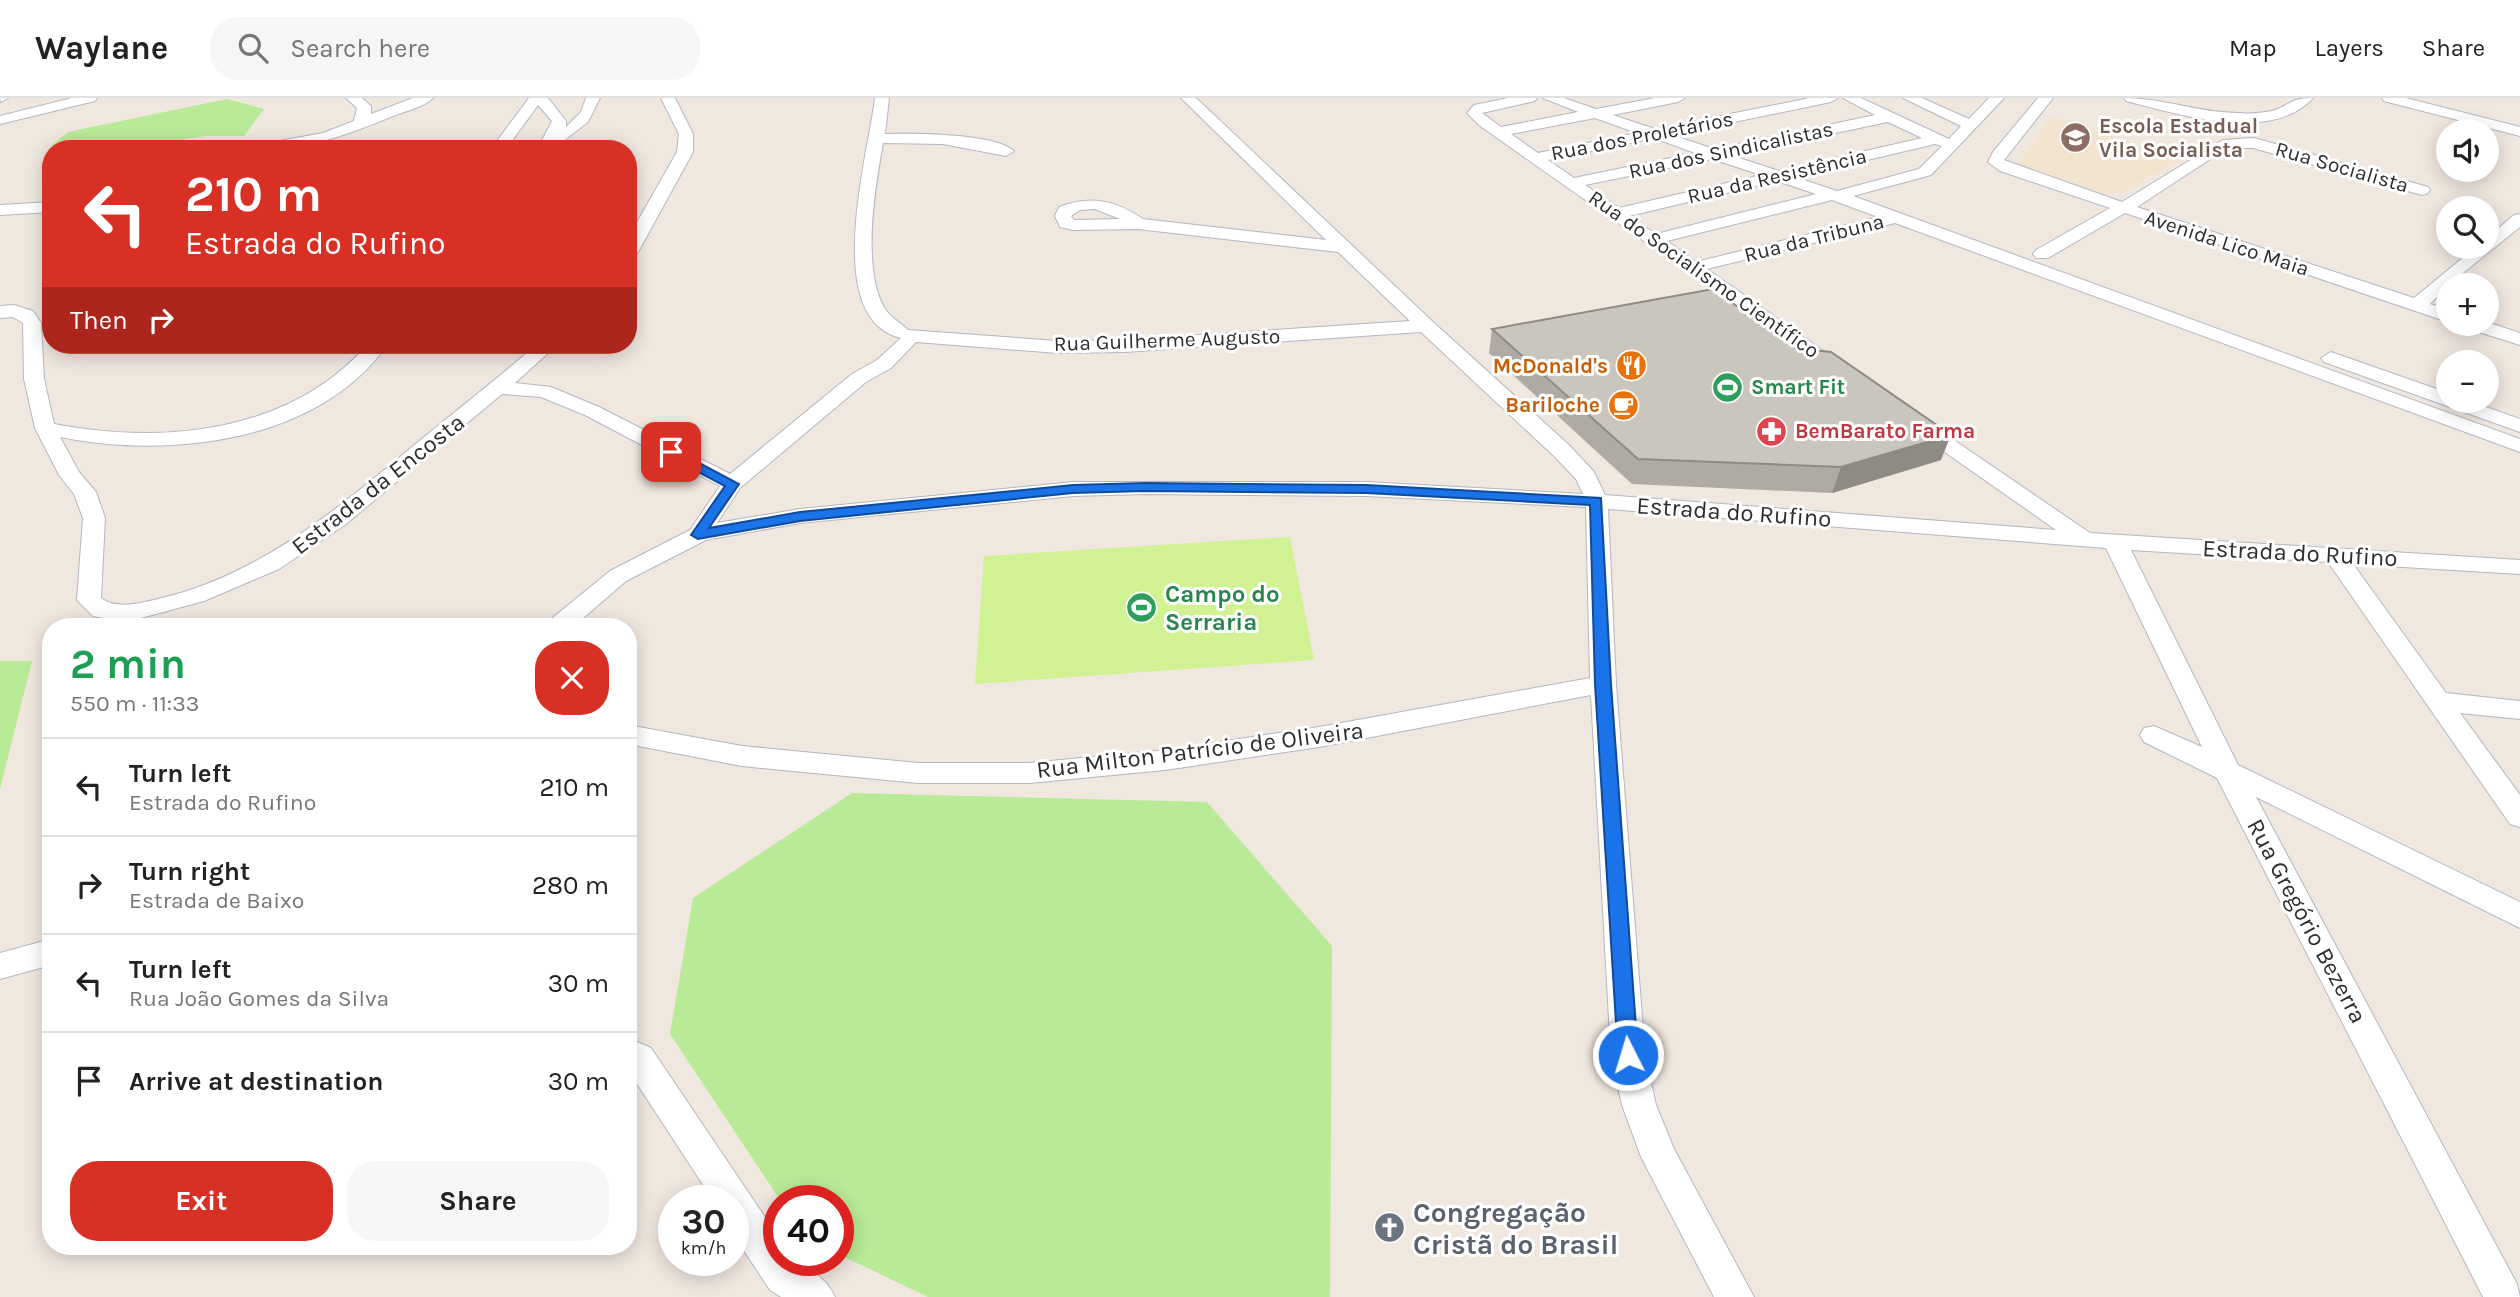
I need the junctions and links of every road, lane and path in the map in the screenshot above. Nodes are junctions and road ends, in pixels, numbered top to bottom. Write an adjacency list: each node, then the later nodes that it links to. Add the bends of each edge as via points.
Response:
1 (90, 98): 23 (street)
2 (353, 98): 24 (street, via 364,106)
3 (426, 98): 24 (street)
4 (538, 98): 31 (street); 32 (street, via 559,121)
5 (593, 98): 33 (street, via 587,113)
6 (668, 98): 52 (street, via 687,134 685,152)
7 (882, 98): 29 (street)
8 (1188, 98): 56 (street)
9 (1530, 98): 27 (street, Rua do Socialismo Científico, via 1475,110)
10 (1550, 98): 21 (street)
11 (1678, 98): 21 (street)
12 (1831, 98): 28 (street, Rua dos Proletários)
13 (1850, 98): 22 (street)
14 (1910, 98): 25 (street)
15 (1972, 98): 20 (street)
16 (2046, 98): 45 (street, Avenida Lico Maia, via 1996,162)
17 (2130, 98): 18 (street, via 2245,117 2274,115)
18 (2306, 98)
19 (2389, 98): 26 (street)
20 (1993, 102): 25 (street)
21 (1597, 114): 27 (street); 28 (street)
22 (1889, 117): 34 (street); 36 (street, Rua dos Sindicalistas)
23 (0, 120)
24 (360, 125): 30 (street)
25 (1971, 125): 34 (street)
26 (2520, 131)
27 (1498, 132): 37 (street, Rua do Socialismo Científico)
28 (1656, 134): 36 (street); 37 (street, Rua dos Proletários)
29 (878, 139): 35 (street, via 934,137); 65 (street, via 863,238 876,309 874,324)
30 (315, 140)
31 (505, 140)
32 (551, 140)
33 (557, 140)
34 (1944, 142): 38 (street, Rua da Resistência); 40 (street, via 1925,172)
35 (1006, 151)
36 (1715, 154): 38 (street); 39 (street, Rua dos Sindicalistas)
37 (1535, 158): 39 (street, Rua do Socialismo Científico)
38 (1779, 176): 42 (street); 47 (street, Rua da Resistência)
39 (1573, 183): 47 (street, Rua do Socialismo Científico)
40 (1862, 189): 42 (street); 44 (street)
41 (2422, 190): 45 (street, Rua Socialista, via 2240,141 2216,149)
42 (1834, 196): 48 (street); 53 (street)
43 (42, 207): 46 (street)
44 (1915, 208): 48 (street, Rua da Tribuna, via 1897,210); 51 (street)
45 (2120, 208): 57 (street, Rua Socialista); 60 (street, Avenida Lico Maia)
46 (0, 210)
47 (1616, 214): 53 (street, Rua do Socialismo Científico)
48 (1895, 218): 54 (street); 59 (street, Rua da Tribuna)
49 (2518, 222): 60 (street)
50 (1138, 224): 56 (street)
51 (1986, 234): 54 (street, via 1979,241); 55 (street)
52 (637, 238)
53 (1652, 240): 59 (street, Rua do Socialismo Científico)
54 (1965, 243): 58 (street)
55 (2020, 246): 57 (street); 58 (street, via 2003,249)
56 (1343, 247): 63 (street)
57 (2042, 254): 69 (street)
58 (1999, 256): 70 (street)
59 (1692, 268): 71 (street, Rua do Socialismo Científico)
60 (2417, 305): 62 (street, Avenida Lico Maia)
61 (0, 312): 78 (street, via 26,315 32,323 34,379)
62 (2436, 312)
63 (1426, 326): 65 (street, Rua Guilherme Augusto, via 1124,346); 81 (street, via 1562,452 1586,477)
64 (2499, 332): 66 (street)
65 (896, 338): 80 (street, via 884,364)
66 (2520, 339)
67 (370, 354): 78 (street, via 308,404 228,429 111,439)
68 (537, 354): 73 (street, Estrada da Encosta)
69 (2329, 357): 70 (street, via 2323,366); 72 (street)
70 (2305, 368): 72 (street)
71 (1849, 376)
72 (2363, 379): 74 (street); 79 (street)
73 (500, 388): 78 (street, Estrada da Encosta, via 330,526 285,556 194,596 146,611 102,610 89,600 94,518 85,492 69,475); 80 (street, via 544,391 593,411)
74 (2436, 397)
75 (2484, 413): 77 (street)
76 (1905, 415): 83 (street)
77 (2520, 426)
78 (45, 428)
79 (2520, 446)
80 (733, 484): 82 (street)
81 (1597, 501): 82 (street, Estrada do Rufino, via 1366,489 1073,489 800,516); 83 (street, Estrada do Rufino); 88 (street)
82 (698, 535): 87 (street, Estrada do Rufino, via 618,576)
83 (2085, 539): 84 (street, Estrada do Rufino)
84 (2115, 542): 85 (street, Estrada do Rufino); 93 (street, Rua Gregório Bezerra)
85 (2335, 556): 86 (street, Estrada do Rufino); 89 (street)
86 (2520, 567)
87 (568, 618)
88 (1603, 684): 92 (street, Rua Milton Patrício de Oliveira, via 1319,737 1166,760 1029,773 918,773 742,756); 102 (street, via 1628,1055 1639,1105 1659,1157)
89 (2438, 701): 90 (street); 94 (street)
90 (2520, 709)
91 (2154, 735): 93 (street)
92 (637, 736)
93 (2228, 772): 95 (street); 103 (street, Rua Gregório Bezerra)
94 (2520, 816)
95 (2520, 916)
96 (42, 954): 97 (street)
97 (0, 966)
98 (637, 1057): 99 (street)
99 (722, 1185)
100 (749, 1226): 101 (street, via 783,1278)
101 (816, 1297)
102 (1735, 1297)
103 (2503, 1297)

